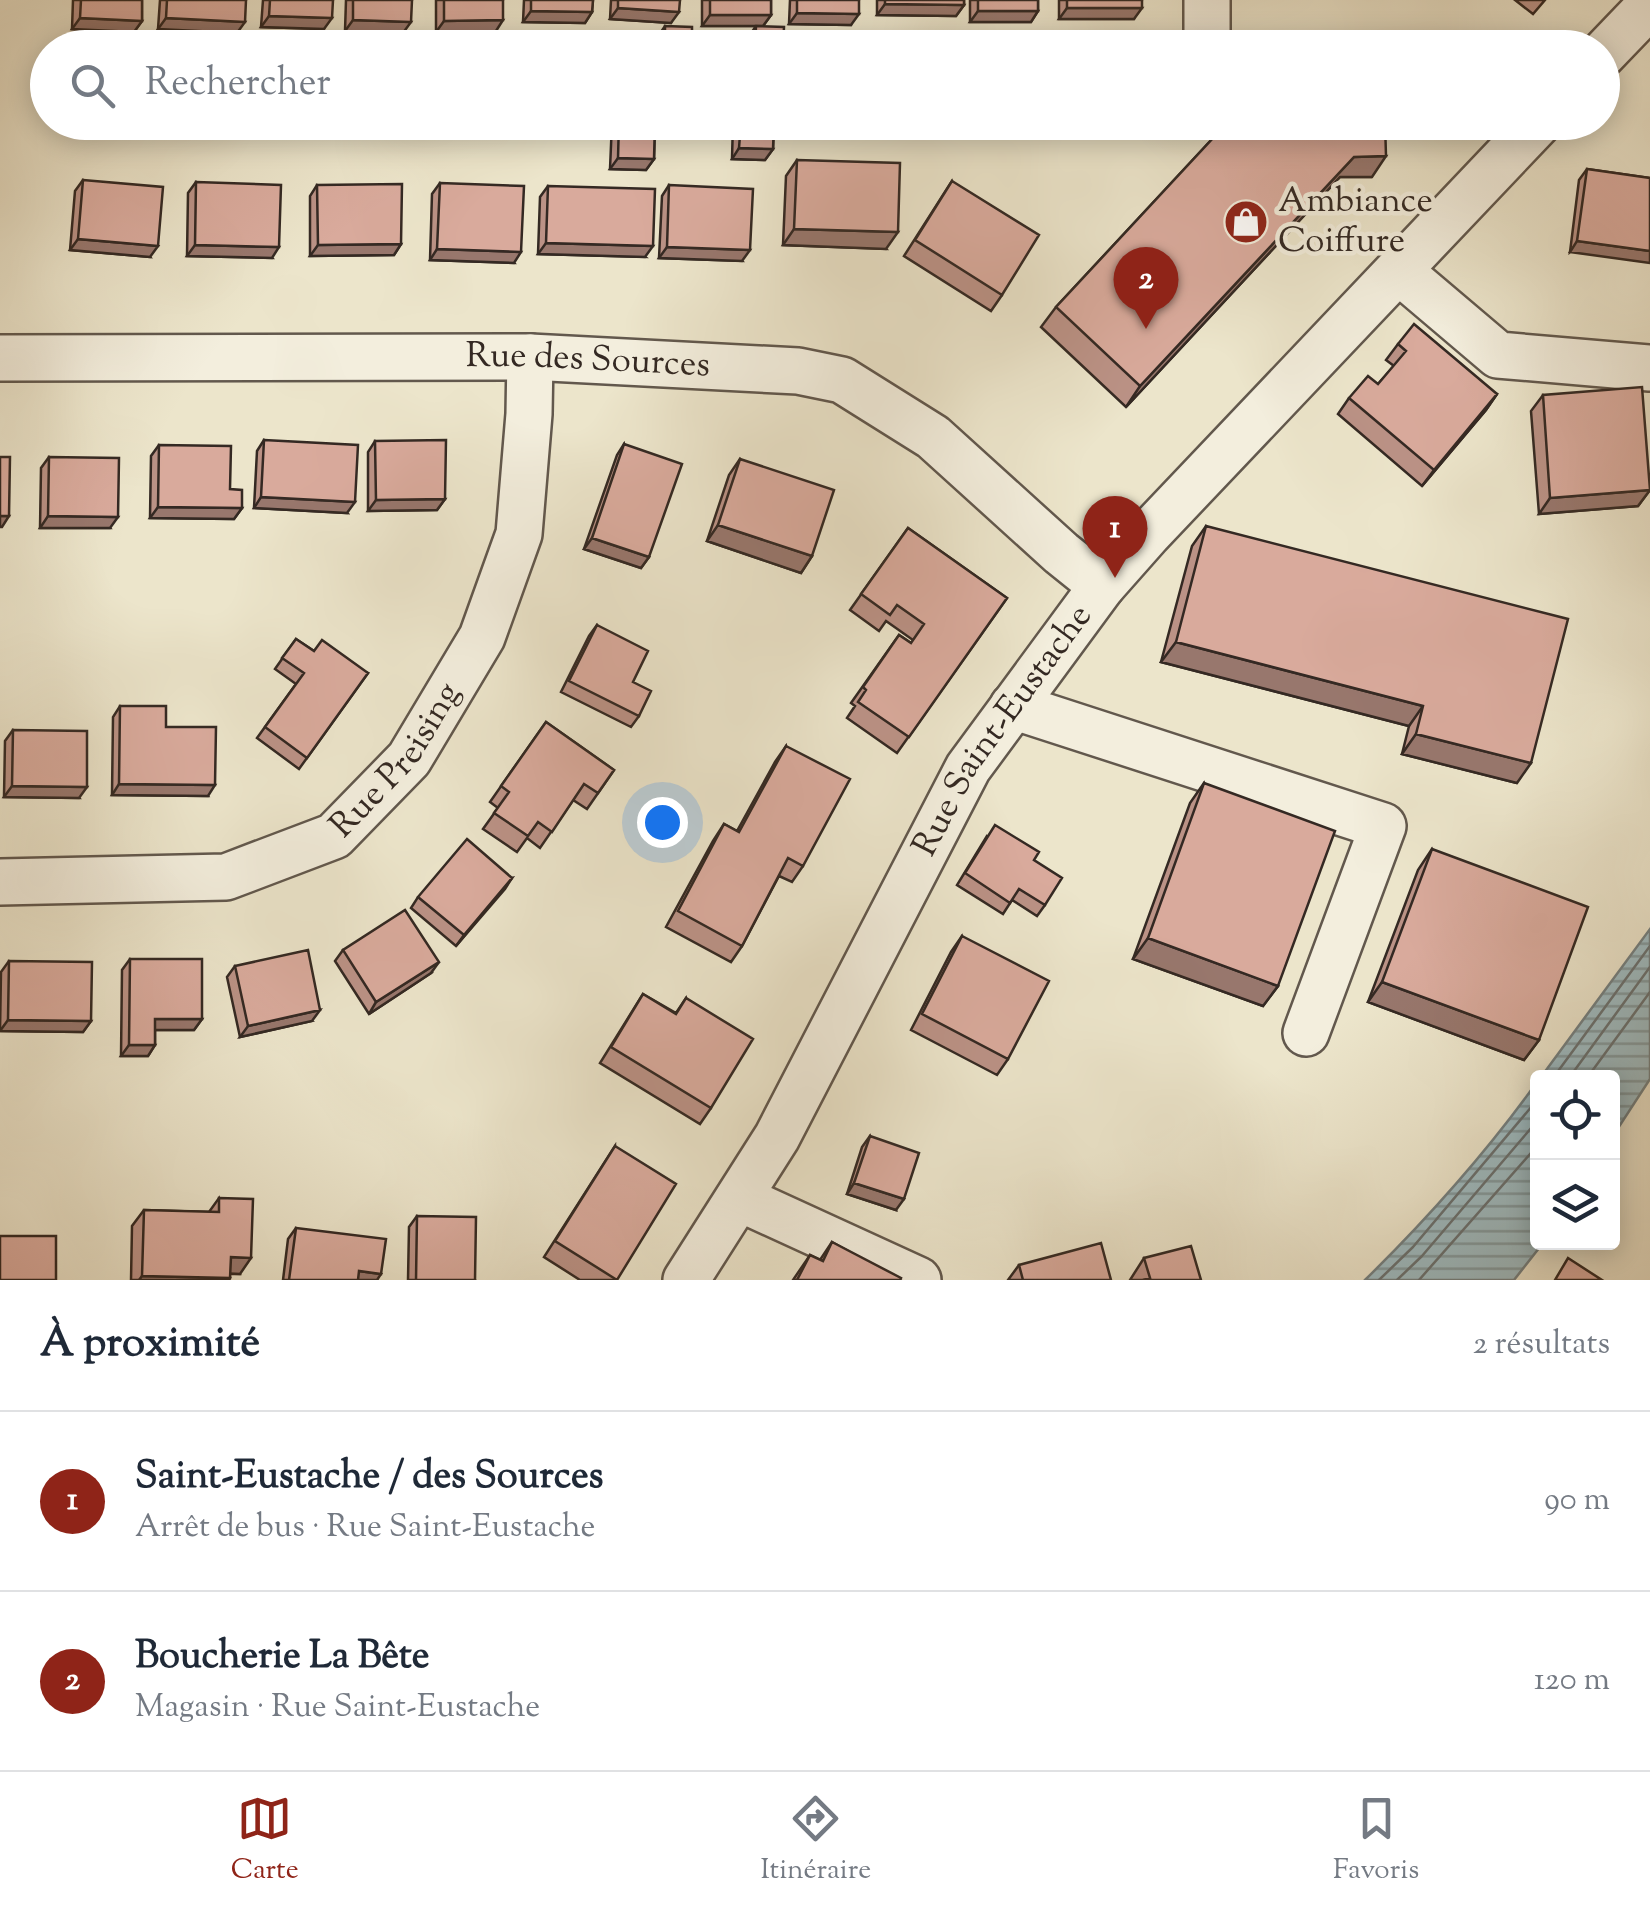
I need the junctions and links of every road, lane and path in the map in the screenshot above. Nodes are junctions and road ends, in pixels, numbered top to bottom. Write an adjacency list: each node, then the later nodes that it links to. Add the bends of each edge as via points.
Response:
1 (1650, 6): 2 (street)
2 (1620, 37)
3 (1522, 140): 4 (street, Rue Saint-Eustache)
4 (1399, 270): 7 (street, via 1498,355); 8 (street, Rue Saint-Eustache)
5 (0, 358): 6 (street, Rue des Sources)
6 (530, 358): 8 (street, Rue des Sources, via 798,370 842,380 933,437); 10 (street, Rue Preising, via 518,534 482,637 410,759 334,836 226,877)
7 (1650, 368)
8 (1102, 586): 9 (street, Rue Saint-Eustache)
9 (1012, 706): 11 (street, via 1383,826); 12 (street, Rue Saint-Eustache, via 968,768 778,1137)
10 (0, 882)
11 (1306, 1033)
12 (739, 1198): 13 (street, Rue Saint-Eustache); 14 (street)
13 (686, 1280)
14 (918, 1280)

